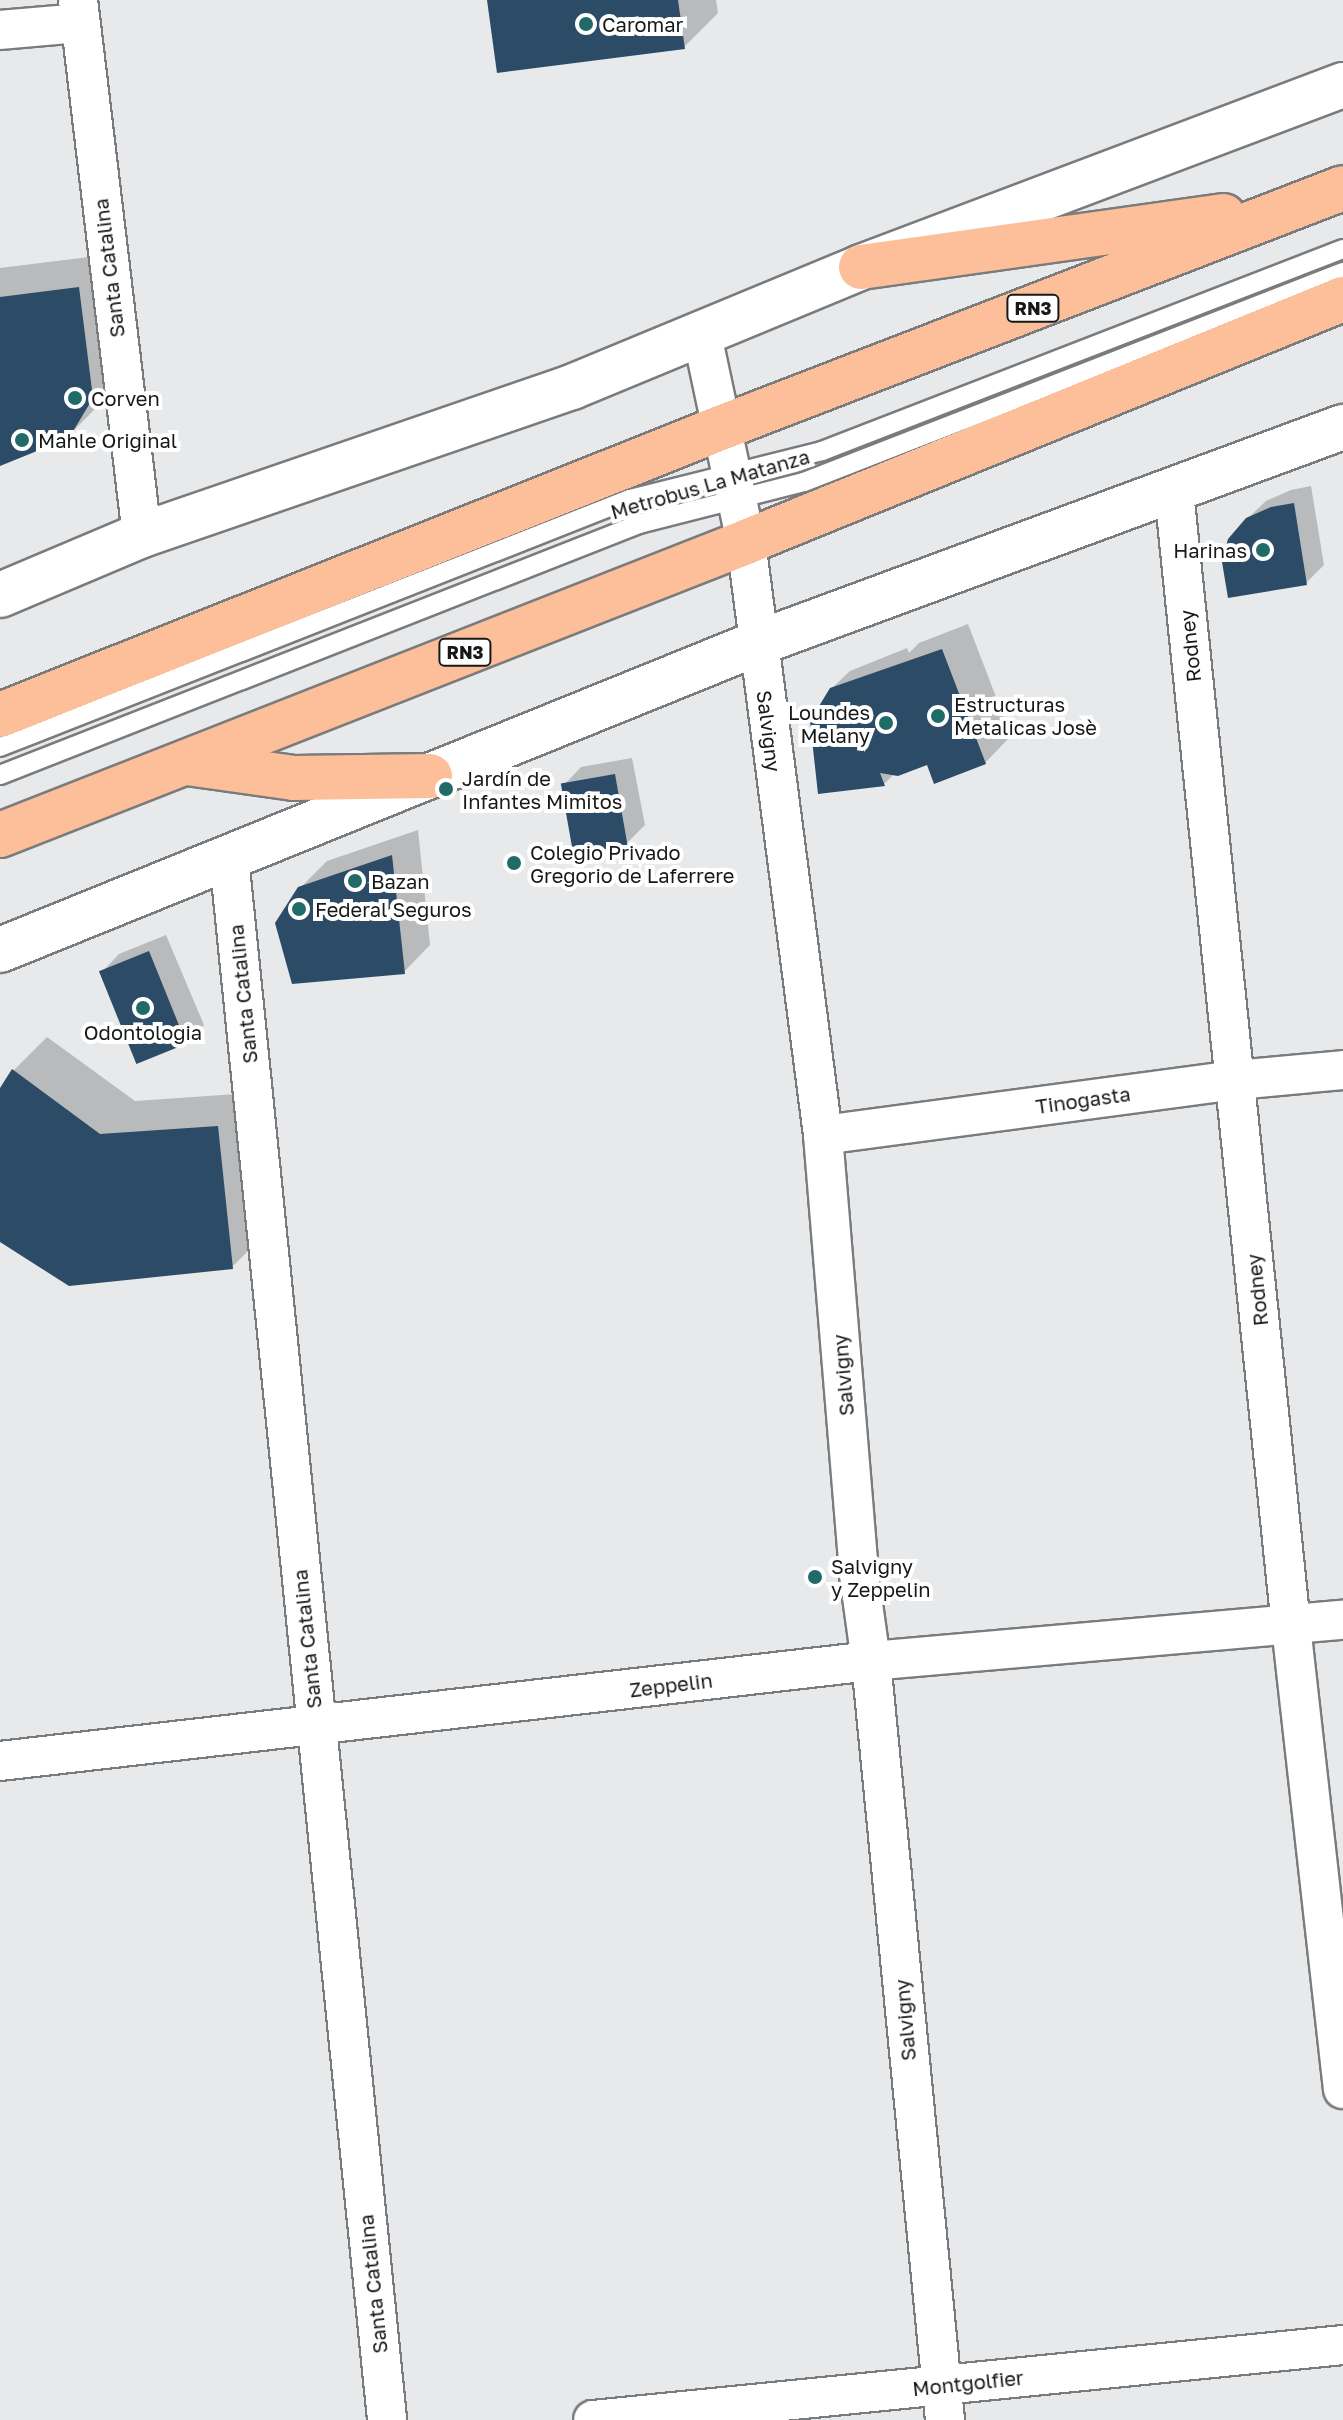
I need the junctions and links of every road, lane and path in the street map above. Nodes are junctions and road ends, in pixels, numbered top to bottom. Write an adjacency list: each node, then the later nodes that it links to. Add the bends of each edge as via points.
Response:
1 (79, 11): 2 (street); 15 (street, Santa Catalina)
2 (0, 30)
3 (1343, 85): 7 (street)
4 (1343, 188): 5 (highway, RN3)
5 (1297, 206): 7 (highway); 11 (highway, RN3)
6 (1343, 249): 13 (lane, Metrobus La Matanza)
7 (861, 267): 10 (street)
8 (1343, 272): 13 (lane, Metrobus La Matanza, via 804,482)
9 (1343, 299): 16 (highway, RN3)
10 (702, 335): 11 (street, Salvigny); 15 (street, via 572,387)
11 (723, 427): 13 (street, Salvigny); 19 (highway, RN3)
12 (1343, 427): 14 (street)
13 (734, 485): 16 (street, Salvigny); 20 (lane, Metrobus La Matanza, via 630,499); 22 (lane, Metrobus La Matanza)
14 (1174, 492): 18 (street); 28 (street, Rodney)
15 (142, 535): 17 (street)
16 (746, 542): 18 (street, Salvigny); 21 (highway, RN3)
17 (0, 595)
18 (758, 643): 23 (street); 29 (street, Salvigny)
19 (0, 715)
20 (0, 747)
21 (184, 762): 23 (highway, via 294,778); 24 (highway, RN3)
22 (0, 775)
23 (430, 776): 25 (street)
24 (0, 835)
25 (229, 858): 26 (street); 33 (street, Santa Catalina)
26 (0, 950)
27 (1343, 1070): 28 (street, Tinogasta)
28 (1236, 1080): 29 (street, Tinogasta); 31 (street, Rodney)
29 (823, 1135): 32 (street, Salvigny, via 859,1575)
30 (1343, 1620): 31 (street, Zeppelin)
31 (1291, 1626): 32 (street, Zeppelin); 35 (street, Rodney)
32 (871, 1661): 33 (street, Zeppelin); 37 (street, Salvigny)
33 (316, 1728): 34 (street, Zeppelin); 38 (street, Santa Catalina)
34 (0, 1761)
35 (1343, 2089)
36 (1343, 2345): 37 (street, Montgolfier)
37 (943, 2403): 39 (street, Montgolfier)
38 (387, 2420)
39 (593, 2420)

